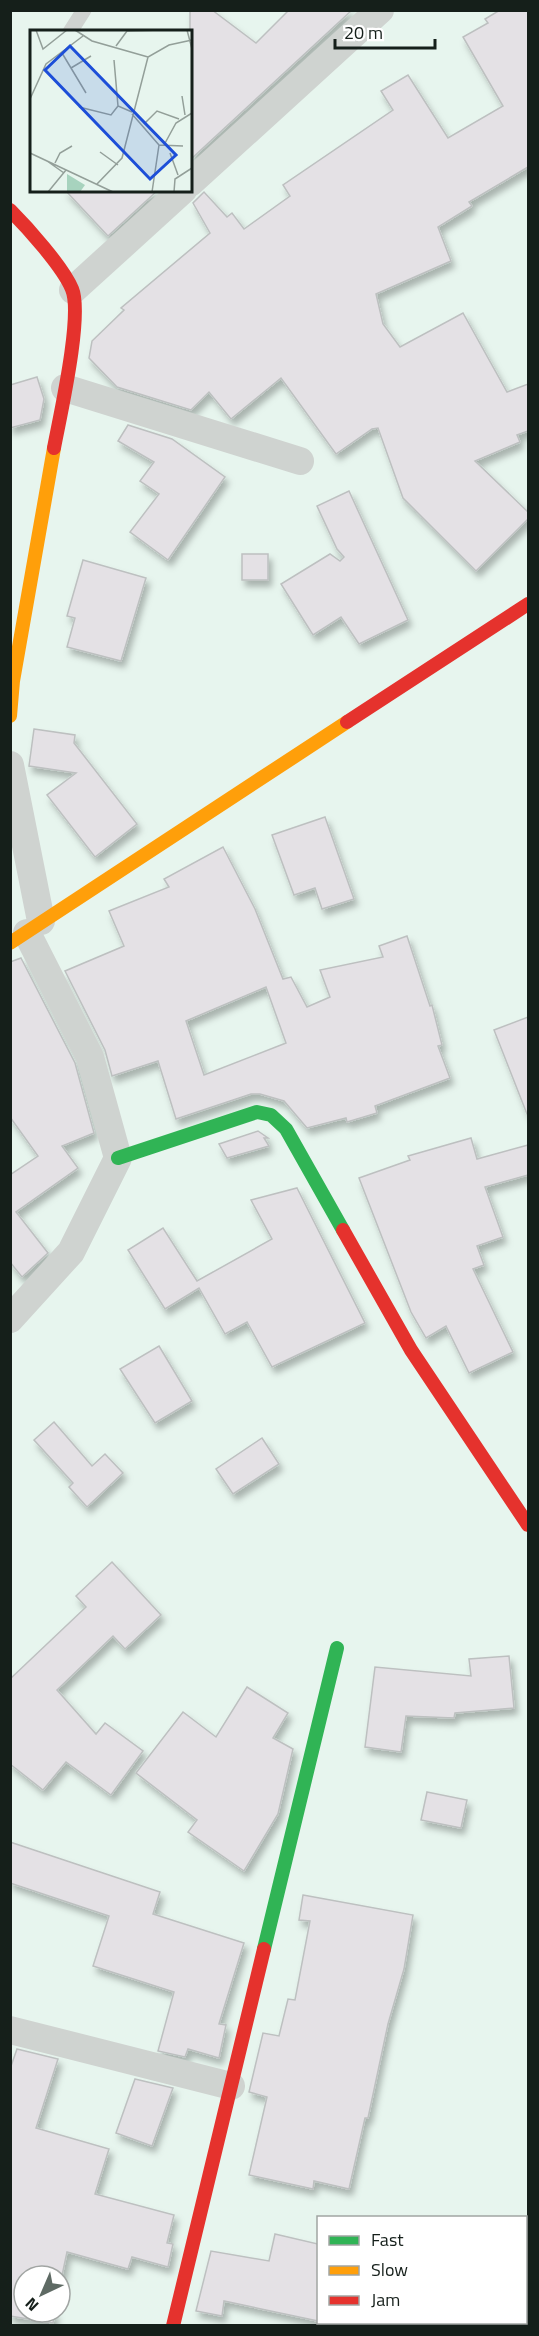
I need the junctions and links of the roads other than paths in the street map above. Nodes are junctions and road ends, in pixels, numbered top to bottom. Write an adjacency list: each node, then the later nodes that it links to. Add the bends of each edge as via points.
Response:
1 (84, 10): 3 (lane)
2 (380, 10): 4 (street)
3 (71, 30)
4 (192, 181)
5 (181, 192): 8 (street)
6 (10, 210): 7 (street)
7 (21, 235): 8 (street)
8 (73, 290): 9 (street, via 74,335)
9 (65, 388): 10 (street); 12 (street)
10 (300, 461)
11 (528, 604): 15 (street)
12 (12, 681): 13 (street)
13 (10, 716)
14 (10, 765): 15 (street)
15 (26, 932): 16 (street, via 90,1057)
16 (118, 1158): 17 (street, via 71,1252); 18 (street, via 257,1112 271,1115 286,1129 411,1350)
17 (10, 1318)
18 (528, 1525)
19 (338, 1648): 21 (street)
20 (10, 2030): 21 (street)
21 (231, 2086): 22 (street)
22 (173, 2325)

